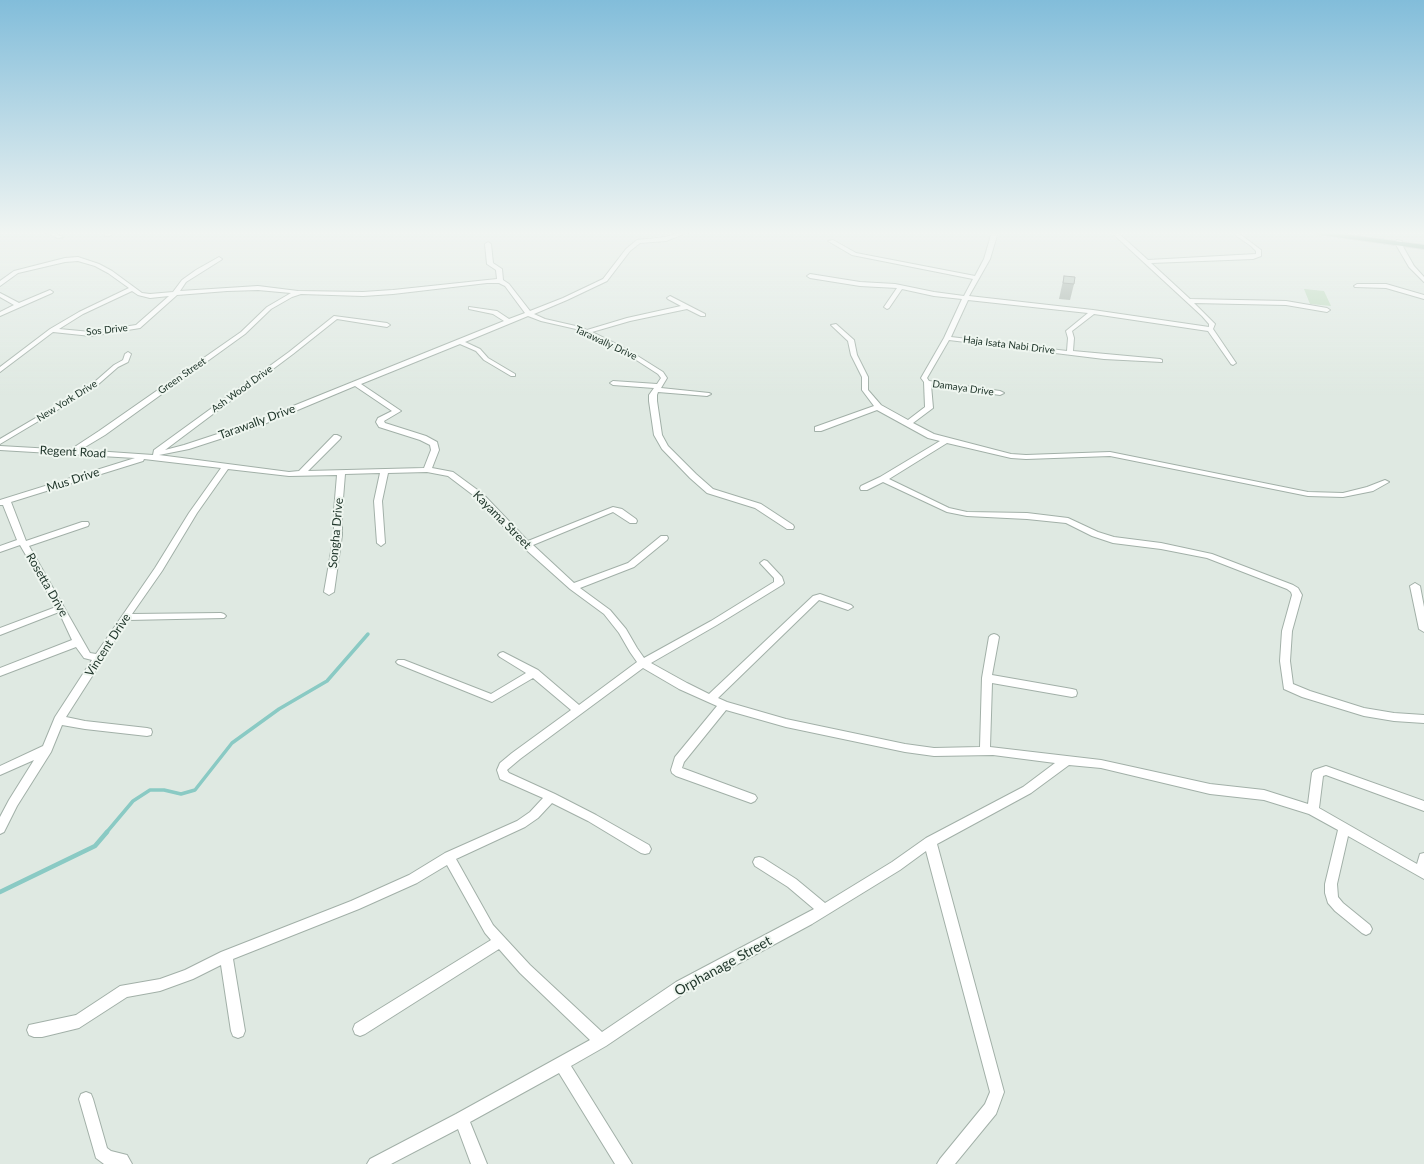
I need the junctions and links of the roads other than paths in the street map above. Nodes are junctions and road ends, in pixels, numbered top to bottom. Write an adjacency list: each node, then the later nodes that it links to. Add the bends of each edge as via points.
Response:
1 (129, 286): 11 (street)
2 (181, 286): 13 (street)
3 (439, 286): 14 (street, via 378,293)
4 (508, 286): 27 (street)
5 (592, 286): 27 (street)
6 (892, 286): 10 (street)
7 (972, 286): 16 (street, Damaya Drive)
8 (1174, 286): 19 (street)
9 (1387, 286): 17 (street)
10 (902, 287): 16 (street); 22 (street)
11 (132, 289): 13 (street, via 150,296); 33 (street, Sos Drive)
12 (50, 292): 20 (street)
13 (177, 292): 14 (street, via 238,288); 33 (street, Sos Drive, via 138,327 91,334)
14 (300, 292): 56 (street, Green Street, via 269,308 238,336 102,434)
15 (0, 295): 20 (street)
16 (966, 297): 25 (street); 35 (street, Damaya Drive)
17 (1424, 297)
18 (670, 298): 21 (street)
19 (1190, 301): 24 (street, via 1286,303); 32 (street, via 1212,324)
20 (20, 306): 26 (street)
21 (687, 307): 28 (street); 34 (street, via 638,317)
22 (887, 307)
23 (471, 308): 29 (street, via 495,312)
24 (1328, 310)
25 (1093, 312): 32 (street); 37 (street, Haja Isata Nabi Drive, via 1069,331)
26 (0, 314)
27 (529, 314): 29 (street, Tarawally Drive); 34 (street, Tarawally Drive)
28 (703, 315)
29 (509, 322): 36 (street, Tarawally Drive)
30 (387, 325): 57 (street, Ash Wood Drive, via 336,317)
31 (834, 325): 49 (street, via 851,340 854,355 865,378 865,390)
32 (1210, 329): 40 (street)
33 (52, 330): 41 (street, Sos Drive)
34 (587, 332): 46 (street, Tarawally Drive, via 626,351 664,375)
35 (947, 338): 37 (street, Haja Isata Nabi Drive); 43 (street, Damaya Drive, via 924,378)
36 (459, 341): 42 (street, via 478,350 486,359); 45 (street, Tarawally Drive)
37 (1070, 353): 39 (street, Haja Isata Nabi Drive)
38 (128, 354): 54 (street, New York Drive, via 126,361 116,366 92,388)
39 (1160, 361)
40 (1233, 363)
41 (0, 370)
42 (513, 375)
43 (927, 382): 47 (street, Damaya Drive); 50 (street, via 928,408)
44 (613, 383): 46 (street)
45 (356, 384): 57 (street, Tarawally Drive, via 254,425); 61 (street, via 397,412 381,420 382,425 434,444 435,450)
46 (658, 388): 48 (street); 70 (street, via 653,401 660,440 693,476 710,491 758,506)
47 (1000, 393)
48 (707, 394)
49 (878, 407): 50 (street); 51 (street)
50 (907, 424): 53 (street)
51 (818, 429)
52 (338, 437): 63 (street)
53 (946, 440): 64 (street); 65 (street, via 1018,456 1110,454 1308,494 1344,495 1370,489)
54 (0, 442)
55 (0, 448): 56 (street, Regent Road)
56 (72, 452): 58 (street, Regent Road)
57 (156, 454): 58 (street, Ash Wood Drive)
58 (146, 457): 59 (street, Kayama Street); 67 (street, Mus Drive)
59 (226, 466): 63 (street, Kayama Street); 83 (street, Vincent Drive)
60 (385, 470): 61 (street, Kayama Street); 62 (street, Kayama Street); 73 (street, via 378,501)
61 (427, 470): 74 (street, Kayama Street, via 450,474 474,492)
62 (342, 473): 63 (street, Kayama Street); 79 (street, Songha Drive, via 338,535)
63 (295, 474)
64 (883, 479): 66 (street); 99 (street, via 947,510 967,514 1027,516 1068,521 1113,540 1162,546 1209,556 1290,587 1297,595 1287,631 1285,661 1288,686 1364,712)
65 (1385, 482)
66 (864, 488)
67 (3, 502): 72 (street, Rosetta Drive)
68 (633, 521): 74 (street, via 613,509)
69 (85, 524): 72 (street)
70 (790, 527)
71 (664, 538): 78 (street, via 631,565)
72 (23, 543): 75 (street); 81 (street, Rosetta Drive)
73 (381, 543)
74 (526, 545): 78 (street, Kayama Street)
75 (0, 549)
76 (764, 563): 91 (street, via 778,577 779,583)
77 (1416, 586): 84 (street)
78 (574, 587): 91 (street, Kayama Street, via 607,612)
79 (329, 592)
80 (848, 607): 96 (street, via 820,597 816,598)
81 (61, 608): 85 (street); 87 (street, Rosetta Drive)
82 (221, 616): 83 (street)
83 (125, 618): 89 (street, Vincent Drive)
84 (1424, 629)
85 (0, 632)
86 (994, 637): 94 (street)
87 (78, 642): 89 (street, Rosetta Drive, via 87,656); 92 (street)
88 (503, 655): 93 (street)
89 (98, 658): 100 (street, Vincent Drive)
90 (401, 662): 93 (street, via 492,698)
91 (643, 663): 96 (street); 98 (street)
92 (0, 672)
93 (534, 673): 98 (street)
94 (987, 678): 95 (street); 103 (street)
95 (1072, 693)
96 (710, 699): 97 (street)
97 (724, 705): 103 (street, via 786,723 905,748 934,752); 107 (street, via 679,760 676,770)
98 (578, 710): 106 (street, via 516,756 502,770 504,776)
99 (1424, 719)
100 (60, 720): 101 (street); 102 (street, Vincent Drive)
101 (147, 732)
102 (47, 749): 105 (street); 111 (street, Vincent Drive)
103 (985, 751): 104 (street)
104 (1067, 760): 109 (street, via 1101,764 1210,789 1264,795); 112 (street, Orphanage Street, via 1027,790)
105 (0, 771)
106 (551, 797): 113 (street); 114 (street, via 534,815 521,824)
107 (751, 798)
108 (1424, 806): 109 (street, via 1326,770 1318,773)
109 (1313, 810): 110 (street)
110 (1344, 827): 117 (street); 119 (street, via 1331,884 1332,899)
111 (0, 829)
112 (930, 842): 118 (street, Orphanage Street); 133 (street, via 997,1092 991,1109)
113 (645, 849)
114 (449, 858): 120 (street, via 489,929); 121 (street, via 413,879 355,906)
115 (1424, 858): 117 (street)
116 (759, 862): 118 (street, via 792,883)
117 (1423, 874)
118 (824, 910): 125 (street, Orphanage Street, via 681,988)
119 (1366, 929)
120 (500, 941): 122 (street); 125 (street, via 525,969)
121 (226, 956): 123 (street, via 188,975 160,985 125,991 79,1020); 124 (street)
122 (360, 1029)
123 (34, 1030)
124 (238, 1032)
125 (601, 1041): 126 (street, Orphanage Street)
126 (561, 1064): 128 (street, Orphanage Street); 132 (street)
127 (86, 1099): 129 (street, via 101,1153 108,1158 122,1160)
128 (462, 1119): 130 (street, Orphanage Street); 131 (street)
129 (124, 1164)
130 (375, 1164)
131 (479, 1164)
132 (624, 1164)
133 (945, 1164)

